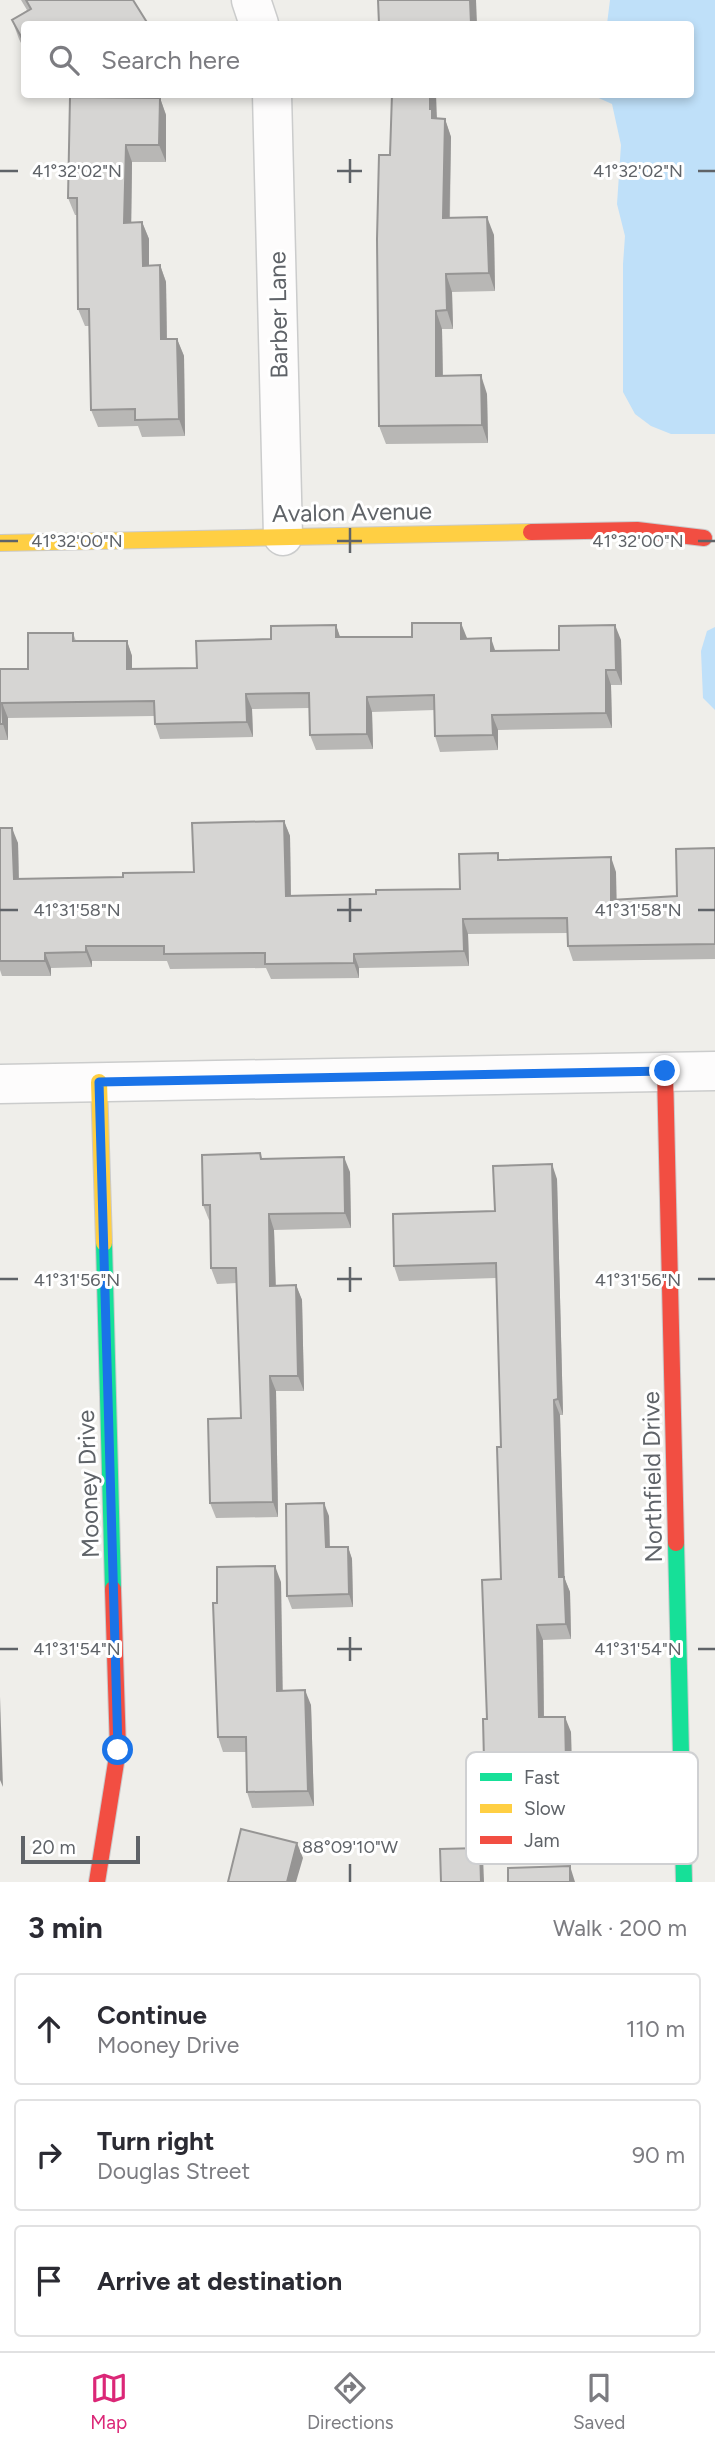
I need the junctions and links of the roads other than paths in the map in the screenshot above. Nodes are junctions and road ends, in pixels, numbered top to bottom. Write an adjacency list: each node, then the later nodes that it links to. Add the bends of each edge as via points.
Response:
1 (251, 0): 2 (street)
2 (258, 21)
3 (272, 98): 4 (street, Barber Lane)
4 (282, 536): 5 (street, Avalon Avenue, via 637,530); 6 (street, Avalon Avenue)
5 (704, 538)
6 (0, 543)
7 (665, 1071): 8 (street); 9 (street); 11 (street, Northfield Drive)
8 (715, 1071)
9 (99, 1082): 10 (street); 13 (street, Mooney Drive, via 118,1750)
10 (0, 1084)
11 (681, 1752)
12 (684, 1864): 14 (street, Northfield Drive)
13 (97, 1882)
14 (684, 1882)

